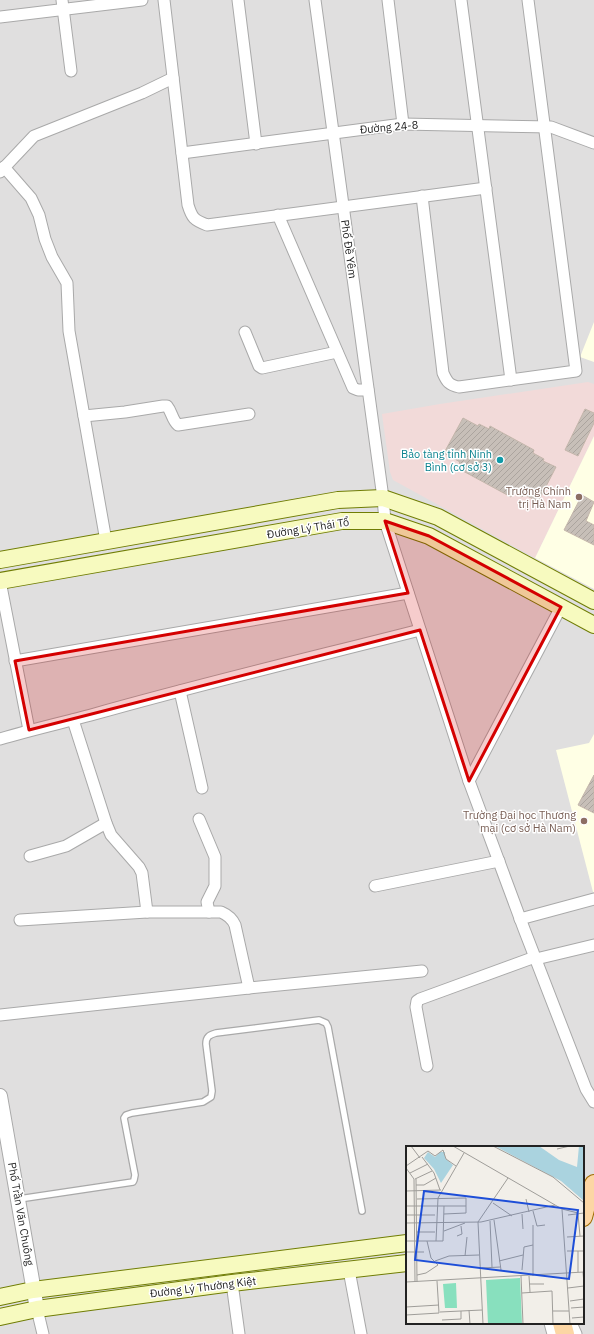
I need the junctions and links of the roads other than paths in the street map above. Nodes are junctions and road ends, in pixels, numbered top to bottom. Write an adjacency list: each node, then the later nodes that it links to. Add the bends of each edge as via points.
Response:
1 (142, 0): 8 (street)
2 (164, 0): 11 (street)
3 (238, 0): 17 (street)
4 (315, 0): 15 (street, Phố Đề Yêm)
5 (388, 0): 12 (street)
6 (461, 0): 13 (street)
7 (528, 0): 14 (street)
8 (63, 5): 9 (street); 10 (street)
9 (0, 18)
10 (71, 71)
11 (173, 78): 18 (street); 19 (street, via 34,136)
12 (403, 124): 13 (street, Đường 24-8); 15 (street, Đường 24-8)
13 (478, 125): 14 (street, Đường 24-8); 20 (street)
14 (544, 127): 16 (street, Đường 24-8, via 551,127); 26 (street, via 576,371)
15 (333, 133): 17 (street, Đường 24-8); 22 (street, Phố Đề Yêm)
16 (594, 143)
17 (256, 144): 18 (street, Đường 24-8)
18 (182, 153): 23 (street, via 188,205 191,216 198,222 207,225)
19 (2, 169): 29 (street, via 31,198 52,257 67,283 69,331)
20 (486, 188): 21 (street); 26 (street)
21 (422, 196): 22 (street); 26 (street, via 443,373 447,382 451,386 459,387)
22 (343, 206): 23 (street); 27 (street, Phố Đề Yêm)
23 (278, 215): 25 (street)
24 (245, 332): 25 (street, via 262,368)
25 (337, 352): 27 (street, via 353,388)
26 (511, 380)
27 (368, 390): 30 (street, Phố Đề Yêm)
28 (249, 414): 29 (street, via 178,425 167,406)
29 (84, 416): 32 (street)
30 (383, 498): 31 (street, Phố Đề Yêm); 32 (main road, Đường Lý Thái Tổ, via 338,500); 36 (main road, Đường Lý Thái Tổ, via 438,517)
31 (385, 521): 34 (main road, Đường Lý Thái Tổ, via 342,521); 35 (street, Phố Đề Yêm); 37 (main road, Đường Lý Thái Tổ, via 429,536)
32 (106, 541): 33 (main road, Đường Lý Thái Tổ)
33 (0, 560)
34 (0, 581): 40 (street)
35 (408, 593): 39 (street, Phố Đề Yêm); 40 (street)
36 (594, 601)
37 (562, 608): 38 (main road, Đường Lý Thái Tổ); 45 (street)
38 (594, 625)
39 (420, 630): 41 (street); 45 (street, Phố Đề Yêm)
40 (15, 660): 43 (street)
41 (180, 691): 42 (street); 46 (street)
42 (73, 720): 43 (street); 48 (street)
43 (29, 730): 44 (street)
44 (0, 739)
45 (469, 781): 50 (street, Phố Đề Yêm)
46 (202, 788)
47 (199, 819): 54 (street, via 215,857 215,886 208,902)
48 (106, 824): 49 (street, via 66,846); 53 (street, via 111,835 142,873)
49 (30, 856)
50 (499, 861): 51 (street); 55 (street, Phố Đề Yêm)
51 (375, 886)
52 (594, 899): 55 (street)
53 (148, 912): 54 (street); 56 (street)
54 (209, 912): 60 (street, via 221,912 232,919)
55 (520, 919): 58 (street, Phố Đề Yêm)
56 (20, 920)
57 (594, 945): 58 (street)
58 (535, 958): 62 (street, via 417,1001 416,1008); 64 (street, Phố Đề Yêm, via 586,1088)
59 (422, 971): 60 (street)
60 (249, 988): 61 (street)
61 (0, 1015)
62 (427, 1066)
63 (0, 1096): 66 (street, Phố Trần Văn Chuông)
64 (594, 1102)
65 (588, 1195): 68 (main road)
66 (19, 1199): 67 (lane, via 133,1182 135,1175 124,1118 132,1113 203,1102 211,1096 206,1044 209,1035 319,1020 328,1027); 73 (street, Phố Trần Văn Chuông)
67 (362, 1211)
68 (584, 1213)
69 (406, 1243): 73 (main road, Đường Lý Thường Kiệt)
70 (406, 1263): 71 (main road, Đường Lý Thường Kiệt)
71 (349, 1270): 72 (main road, Đường Lý Thường Kiệt); 82 (street)
72 (232, 1283): 75 (main road, Đường Lý Thường Kiệt); 81 (street)
73 (33, 1290): 74 (main road, Đường Lý Thường Kiệt); 75 (street, Phố Trần Văn Chuông)
74 (0, 1297)
75 (37, 1309): 76 (main road, Đường Lý Thường Kiệt); 80 (street)
76 (0, 1317)
77 (550, 1324): 83 (street)
78 (562, 1324): 84 (main road)
79 (571, 1324): 85 (street)
80 (43, 1334)
81 (239, 1334)
82 (361, 1334)
83 (553, 1334)
84 (565, 1334)
85 (576, 1334)

